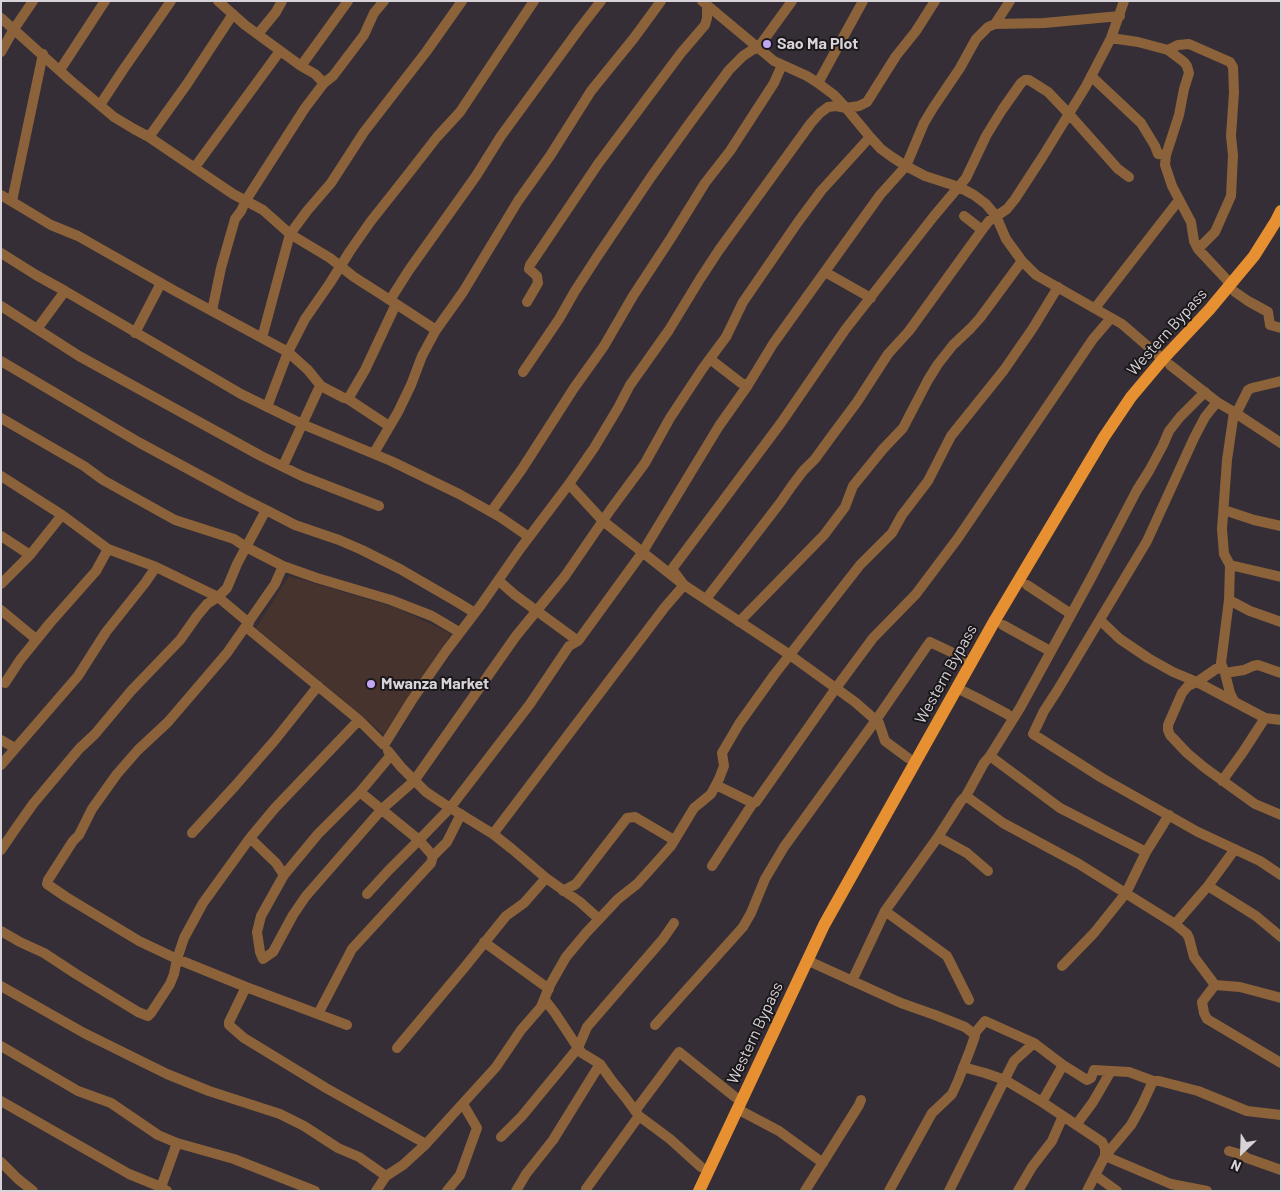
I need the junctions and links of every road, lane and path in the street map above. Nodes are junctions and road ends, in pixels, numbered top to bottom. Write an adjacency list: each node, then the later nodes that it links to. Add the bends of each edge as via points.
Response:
1 (33, 1): 22 (street)
2 (105, 1): 32 (street)
3 (170, 1): 36 (street)
4 (218, 1): 18 (street)
5 (282, 1): 23 (street)
6 (348, 1): 31 (street)
7 (384, 1): 34 (street, via 374,13 364,35 334,76)
8 (462, 1): 56 (street)
9 (534, 1): 60 (street, via 460,112 408,173)
10 (601, 1): 68 (street, via 501,136 409,270)
11 (661, 1): 76 (street, via 591,91)
12 (792, 1): 25 (street)
13 (863, 1): 35 (street)
14 (935, 1): 37 (street, via 867,102)
15 (1010, 1): 21 (street)
16 (1124, 1): 19 (street)
17 (705, 3): 25 (street); 69 (street, via 705,25 598,164 530,265 529,269 537,276 538,283)
18 (233, 14): 23 (street); 41 (street)
19 (1120, 16): 21 (street); 24 (street)
20 (1, 18): 22 (street)
21 (995, 24): 44 (street, via 976,39 924,123)
22 (14, 29): 28 (street); 29 (street)
23 (258, 34): 27 (street)
24 (1111, 38): 26 (street); 33 (street)
25 (758, 48): 30 (street); 84 (street, via 729,70 689,124 597,257)
26 (1168, 50): 43 (street, via 1184,62 1189,73); 57 (street, via 1189,44 1230,62 1233,67 1230,196 1216,232)
27 (280, 51): 31 (street); 45 (street)
28 (1, 52)
29 (43, 54): 32 (street); 51 (street)
30 (782, 65): 35 (street); 104 (street, via 774,83 730,151 704,183 604,346)
31 (301, 66): 34 (street)
32 (60, 70): 36 (street)
33 (1091, 76): 39 (street); 43 (street, via 1141,123 1158,154)
34 (324, 83): 49 (street)
35 (818, 83): 38 (street)
36 (100, 105): 41 (street)
37 (859, 106): 38 (street); 40 (street)
38 (846, 108): 40 (street); 100 (street, via 828,108 811,123 704,272)
39 (1069, 114): 46 (street); 47 (street, via 1048,92 1025,80 1002,110); 54 (street, via 1015,199)
40 (857, 121): 42 (street)
41 (148, 137): 45 (street)
42 (870, 137): 44 (street); 81 (street, via 798,222 743,302 726,337)
43 (1166, 156): 50 (street, via 1165,165)
44 (906, 166): 47 (street); 61 (street, via 880,195)
45 (194, 167): 49 (street)
46 (1129, 177)
47 (959, 187): 54 (street, via 986,204); 67 (street)
48 (1, 195): 51 (street)
49 (246, 200): 56 (street); 72 (street, via 234,219)
50 (1179, 200): 57 (street, via 1191,222); 71 (street)
51 (12, 202): 63 (street)
52 (1281, 211): 139 (main road, Western Bypass, via 1254,256 1163,359 1104,437)
53 (964, 216): 55 (street)
54 (996, 216): 55 (street); 59 (street, via 1006,239)
55 (982, 230): 123 (street, via 888,354 815,459)
56 (290, 234): 60 (street); 78 (street)
57 (1198, 249): 62 (street)
58 (1, 253): 65 (street)
59 (1022, 261): 64 (street, via 1036,275); 130 (street, via 980,318 938,364 903,428 853,486 844,507 824,535)
60 (340, 267): 68 (street); 79 (street, via 305,319)
61 (825, 272): 67 (street); 86 (street)
62 (1227, 280)
63 (161, 283): 72 (street); 77 (street)
64 (1058, 287): 71 (street); 138 (street, via 1004,370 951,436 928,480 892,533 860,566)
65 (65, 291): 75 (street); 77 (street)
66 (1235, 292): 74 (street, via 1268,312 1270,325)
67 (871, 298): 120 (street, via 672,569)
68 (393, 302): 76 (street); 89 (street, via 392,312)
69 (527, 302)
70 (1, 306): 75 (street)
71 (1095, 308): 73 (street)
72 (212, 311): 78 (street)
73 (1110, 318): 80 (street); 145 (street, via 958,538 916,594 873,638)
74 (1281, 328)
75 (37, 329): 98 (street, via 87,360)
76 (436, 330): 95 (street)
77 (135, 333): 91 (street)
78 (262, 338): 79 (street)
79 (288, 352): 87 (street); 91 (street)
80 (1160, 356)
81 (710, 359): 86 (street); 106 (street, via 670,418 645,463)
82 (1, 361): 102 (street, via 140,443)
83 (1170, 365): 88 (street)
84 (524, 372)
85 (1281, 382): 92 (street, via 1248,390)
86 (748, 385): 112 (street, via 719,426)
87 (322, 386): 89 (street); 94 (street)
88 (1205, 392): 90 (street); 128 (street, via 1169,431)
89 (348, 399): 95 (street)
90 (1217, 402): 92 (street); 129 (street, via 1194,438 1147,541)
91 (267, 407): 94 (street)
92 (1235, 413): 96 (street); 103 (street, via 1227,460)
93 (1, 418): 110 (street, via 175,520 234,539)
94 (302, 424): 97 (street); 98 (street)
95 (389, 426): 97 (street)
96 (1281, 443)
97 (374, 453): 104 (street)
98 (283, 466): 101 (street)
99 (1, 476): 105 (street)
100 (569, 484): 106 (street); 109 (street)
101 (379, 506)
102 (266, 510): 110 (street); 127 (street, via 294,525 362,550)
103 (1224, 510): 107 (street); 114 (street, via 1224,554)
104 (491, 512): 109 (street)
105 (62, 515): 111 (street); 113 (street)
106 (603, 521): 112 (street); 126 (street)
107 (1281, 526)
108 (1, 536): 113 (street)
109 (529, 537): 118 (street)
110 (246, 547): 115 (street); 122 (street, via 227,588)
111 (108, 549): 116 (street); 135 (street, via 96,571)
112 (642, 552): 120 (street); 136 (street)
113 (30, 555): 119 (street)
114 (1230, 565): 117 (street); 124 (street)
115 (283, 566): 132 (street, via 275,584); 134 (street, via 391,600 432,616)
116 (156, 567): 122 (street); 155 (street, via 106,632 78,676)
117 (1281, 577)
118 (499, 581): 126 (street); 127 (street)
119 (1, 584)
120 (684, 585): 123 (street); 172 (street)
121 (1027, 585): 128 (street)
122 (218, 597): 132 (street); 178 (street, via 196,616 180,640 73,756)
123 (706, 599): 130 (street)
124 (1229, 600): 131 (street); 140 (street, via 1221,663)
125 (1, 610): 135 (street)
126 (536, 611): 136 (street); 160 (street)
127 (475, 613): 134 (street)
128 (1071, 614): 137 (street)
129 (1100, 620): 142 (street, via 1148,658); 169 (street, via 1033,734)
130 (739, 622): 138 (street)
131 (1281, 622)
132 (247, 625): 144 (street); 197 (street, via 168,722 117,774 92,809 80,835 46,882 139,941)
133 (1003, 625): 137 (street)
134 (460, 632): 154 (street)
135 (36, 639): 143 (street)
136 (578, 640): 166 (street, via 569,646 530,704)
137 (1050, 651): 149 (street)
138 (790, 655): 145 (street); 162 (street, via 739,724 722,753 724,766)
139 (972, 662): 151 (street, via 930,642); 251 (main road, Western Bypass, via 824,925)
140 (1224, 670): 141 (street, via 1258,666); 142 (street, via 1216,669); 147 (street)
141 (1281, 673)
142 (1197, 682): 147 (street); 161 (street, via 1182,693 1168,730 1187,753)
143 (2, 684)
144 (318, 686): 150 (street); 171 (street)
145 (836, 688): 151 (street); 165 (street)
146 (963, 691): 149 (street)
147 (1229, 697): 148 (street)
148 (1265, 718): 152 (street); 161 (street)
149 (1013, 719): 157 (street)
150 (359, 720): 154 (street); 174 (street)
151 (876, 720): 158 (street, via 885,741); 209 (street, via 784,847 743,927)
152 (1281, 720)
153 (1, 740): 155 (street)
154 (384, 745): 156 (street)
155 (16, 748): 159 (street)
156 (391, 755): 160 (street); 163 (street)
157 (990, 756): 164 (street); 179 (street, via 1060,808)
158 (908, 758)
159 (1, 765)
160 (414, 780): 166 (street); 167 (street)
161 (1222, 780): 170 (street, via 1255,804)
162 (716, 785): 165 (street); 176 (street, via 711,794 694,808)
163 (360, 792): 167 (street); 184 (street, via 318,834)
164 (966, 796): 173 (street); 188 (street, via 1003,823)
165 (753, 804): 181 (street)
166 (450, 808): 168 (street); 175 (street)
167 (382, 809): 175 (street); 184 (street, via 306,896 273,952 263,959 257,932)
168 (460, 814): 172 (street); 180 (street, via 447,842)
169 (1169, 815): 177 (street); 179 (street)
170 (1281, 815)
171 (192, 833)
172 (493, 834): 185 (street)
173 (938, 836): 182 (street, via 967,853); 190 (street)
174 (250, 838): 184 (street); 197 (street, via 203,903)
175 (419, 840): 180 (street); 189 (street)
176 (674, 840): 187 (street, via 636,817 627,818 576,884); 191 (street, via 637,884)
177 (1235, 849): 183 (street); 186 (street)
178 (1, 850)
179 (1146, 852): 188 (street)
180 (434, 856): 208 (street, via 352,948)
181 (712, 866)
182 (988, 871)
183 (1281, 874)
184 (284, 875)
185 (546, 878): 187 (street); 196 (street)
186 (1208, 886): 193 (street); 195 (street, via 1256,916)
187 (564, 891): 191 (street)
188 (1126, 893): 193 (street); 199 (street)
189 (367, 894)
190 (885, 911): 200 (street); 207 (street, via 947,956)
191 (599, 920): 204 (street, via 566,957)
192 (674, 923): 215 (street, via 587,1027)
193 (1175, 924): 201 (street, via 1187,934 1194,957)
194 (1, 931): 197 (street, via 148,1016 170,984)
195 (1281, 937)
196 (484, 942): 204 (street); 214 (street)
197 (176, 959): 203 (street)
198 (813, 963): 200 (street)
199 (1062, 966)
200 (852, 981): 211 (street)
201 (1214, 985): 205 (street, via 1240,987); 217 (street, via 1202,1002 1206,1020)
202 (1, 986): 243 (street, via 84,1033 167,1074 280,1114 359,1157)
203 (246, 987): 208 (street); 235 (street, via 229,1026 326,1088)
204 (549, 989): 206 (street)
205 (1281, 998)
206 (545, 1000): 215 (street); 227 (street, via 496,1067)
207 (969, 1000)
208 (318, 1014): 210 (street)
209 (655, 1025)
210 (347, 1026)
211 (974, 1034): 212 (street, via 985,1021); 219 (street)
212 (1034, 1043): 218 (street); 221 (street, via 1014,1061)
213 (1, 1046): 234 (street, via 78,1091 111,1103 158,1135)
214 (397, 1048)
215 (578, 1048): 216 (street); 233 (street)
216 (600, 1064): 230 (street); 250 (street, via 553,1140)
217 (1281, 1064)
218 (1062, 1065): 220 (street, via 1087,1080 1094,1070); 226 (street)
219 (963, 1067): 221 (street); 253 (street, via 952,1094 932,1113)
220 (1111, 1071): 222 (street, via 1129,1072); 232 (street)
221 (1005, 1080): 226 (street); 254 (street)
222 (1152, 1081): 229 (street, via 1198,1090 1247,1111); 237 (street, via 1131,1125)
223 (735, 1097): 230 (street, via 679,1052)
224 (861, 1100): 239 (street)
225 (1, 1101): 244 (street, via 129,1174)
226 (1042, 1102): 231 (street)
227 (462, 1104): 235 (street); 249 (street, via 477,1128 460,1175)
228 (743, 1112): 239 (street)
229 (1280, 1112)
230 (637, 1114): 240 (street); 245 (street)
231 (1063, 1116): 232 (street); 255 (street, via 1052,1141)
232 (1076, 1125): 237 (street, via 1102,1142)
233 (501, 1137)
234 (177, 1143): 244 (street); 247 (street, via 234,1159)
235 (426, 1144): 243 (street)
236 (1229, 1151): 241 (street)
237 (1105, 1156): 242 (street); 258 (street, via 1171,1184)
238 (1, 1162): 246 (street)
239 (823, 1163): 252 (street)
240 (701, 1167)
241 (1281, 1170)
242 (1095, 1175): 256 (street); 257 (street)
243 (386, 1176): 248 (street)
244 (164, 1189)
245 (586, 1190)
246 (33, 1191)
247 (314, 1191)
248 (376, 1191)
249 (447, 1191)
250 (516, 1191)
251 (698, 1191)
252 (805, 1191)
253 (889, 1191)
254 (950, 1191)
255 (1018, 1191)
256 (1087, 1191)
257 (1117, 1191)
258 (1207, 1191)

